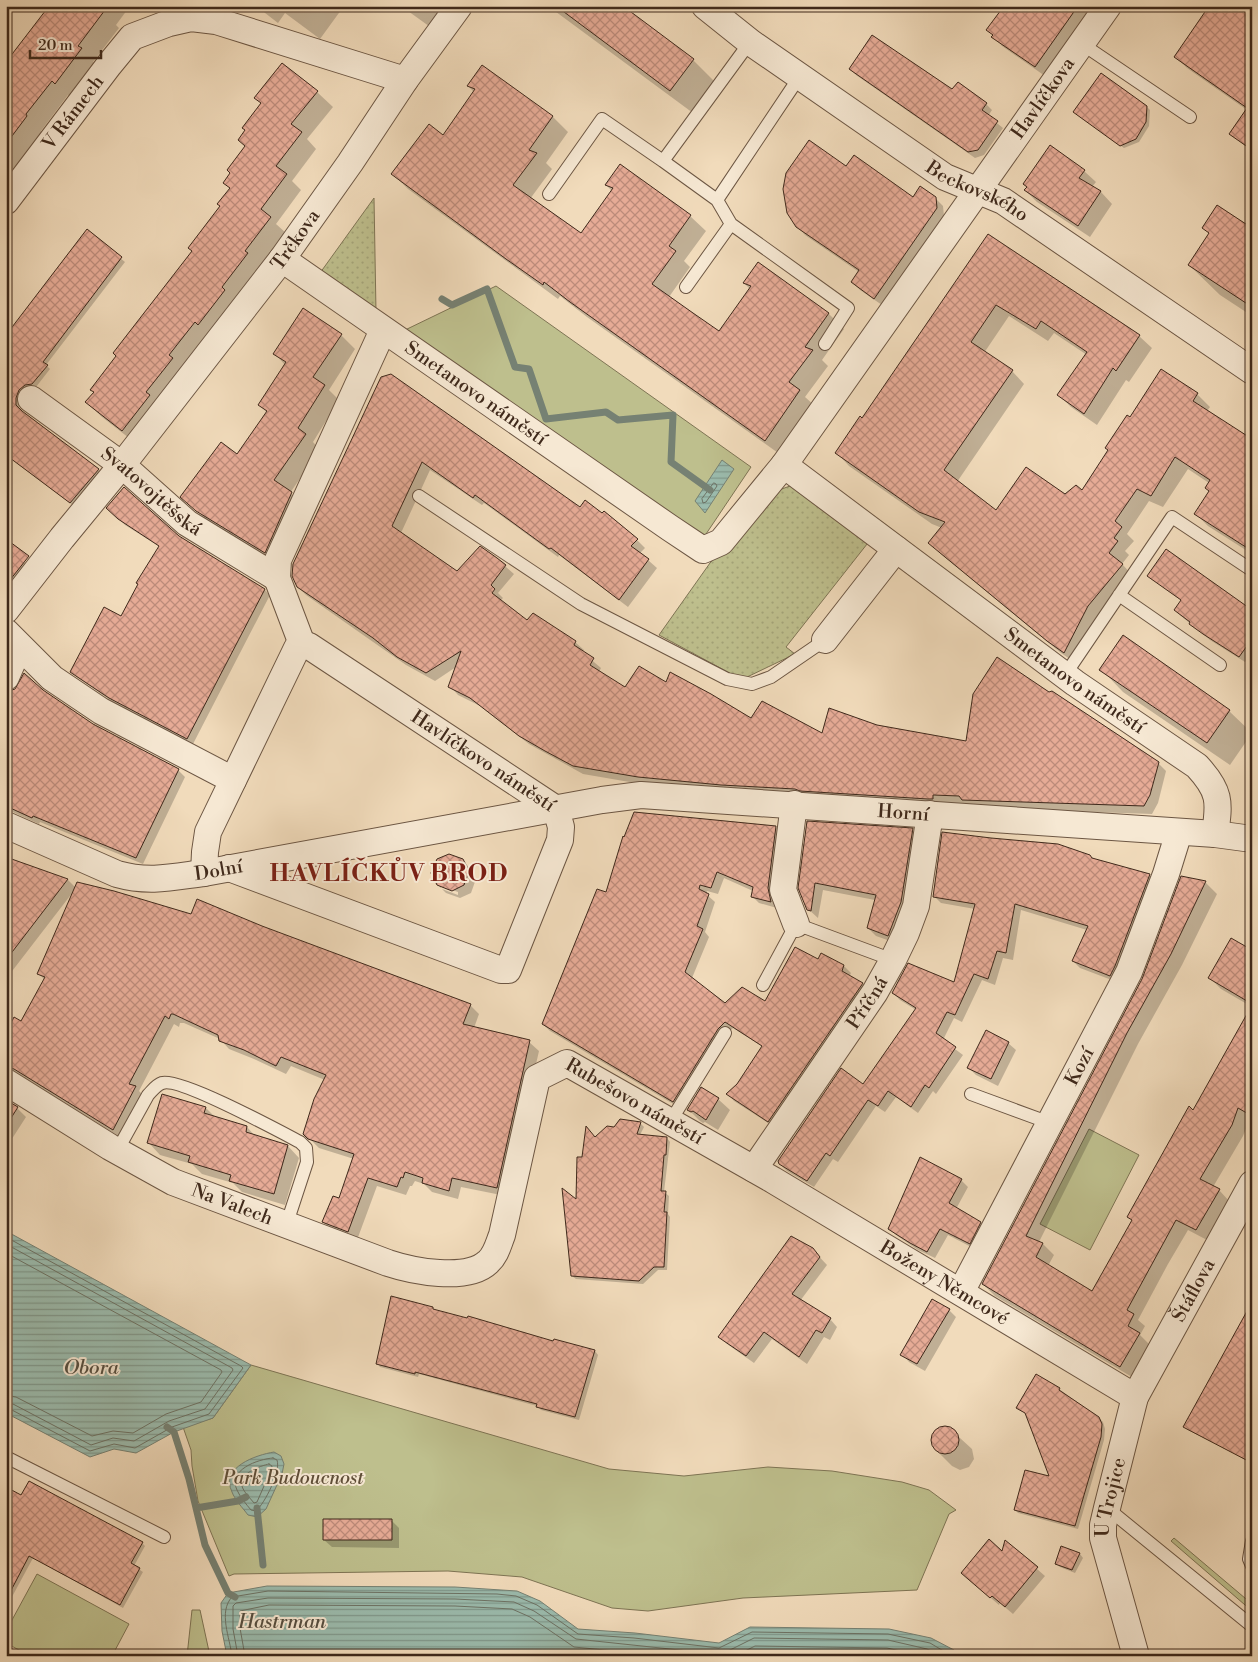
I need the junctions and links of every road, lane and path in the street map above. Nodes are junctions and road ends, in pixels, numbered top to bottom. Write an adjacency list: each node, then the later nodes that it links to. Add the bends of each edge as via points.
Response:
1 (459, 6): 7 (street, Trčkova)
2 (705, 6): 4 (street, Beckovského)
3 (1108, 6): 5 (street, Havlíčkova)
4 (750, 42): 6 (street, Beckovského); 9 (lane)
5 (1082, 44): 8 (lane); 10 (street, Havlíčkova)
6 (800, 76): 10 (street, Beckovského, via 945,177); 13 (lane)
7 (405, 80): 12 (street, V Rámech, via 216,21 191,18 169,23 132,38); 15 (street, Trčkova)
8 (1190, 117)
9 (663, 161): 11 (lane, via 602,119); 13 (lane)
10 (978, 190): 19 (street, Beckovského, via 1003,201); 22 (street, Havlíčkova)
11 (549, 194)
12 (6, 200)
13 (717, 200): 14 (lane)
14 (731, 224): 16 (lane); 18 (lane, via 848,308)
15 (282, 259): 17 (street, Smetanovo náměstí); 21 (street, Trčkova)
16 (686, 287)
17 (383, 330): 22 (street, Smetanovo náměstí, via 704,550 721,542); 26 (street, via 278,560)
18 (825, 344)
19 (1252, 371)
20 (30, 399): 21 (street, Svatovojtěšská)
21 (122, 465): 26 (street, Svatovojtěšská, via 187,523); 28 (street, Trčkova)
22 (784, 465): 24 (street, Smetanovo náměstí)
23 (419, 496): 30 (lane, via 581,604 727,679 752,684 771,677)
24 (896, 549): 30 (street); 33 (street, Smetanovo náměstí)
25 (1250, 569): 27 (lane, via 1172,516)
26 (277, 578): 31 (street)
27 (1119, 595): 32 (lane); 33 (lane)
28 (6, 610)
29 (13, 640): 34 (street); 35 (street, via 52,678 101,711)
30 (825, 640)
31 (302, 644): 35 (street, via 297,648); 37 (street, Havlíčkovo náměstí)
32 (1220, 665)
33 (1065, 675): 41 (street, Smetanovo náměstí, via 1197,766 1210,780 1217,796)
34 (6, 677)
35 (233, 780): 44 (street, via 208,832)
36 (794, 804): 37 (street, Horní, via 641,795); 38 (street, Horní); 45 (street, via 784,890)
37 (556, 809): 43 (street, Dolní); 43 (street, Havlíčkovo náměstí, via 562,827 560,840 508,970)
38 (930, 814): 40 (street, Horní); 46 (street, Příčná, via 916,906)
39 (6, 825): 44 (street, Dolní, via 117,874 157,879)
40 (1179, 832): 41 (street, Horní); 52 (street, Kozí, via 1129,972)
41 (1215, 834): 42 (street, Horní)
42 (1252, 839)
43 (229, 868): 44 (street, Dolní)
44 (204, 872)
45 (796, 924): 46 (lane); 47 (lane)
46 (893, 960): 54 (street, Příčná)
47 (763, 985)
48 (726, 1033): 51 (lane)
49 (6, 1082): 53 (street, Na Valech)
50 (971, 1094): 52 (lane)
51 (670, 1122): 54 (street, Rubešovo náměstí); 57 (street, Rubešovo náměstí, via 567,1063 537,1078 502,1235 496,1252)
52 (1050, 1123): 58 (street, Kozí)
53 (117, 1151): 56 (street, Na Valech, via 173,1182); 56 (lane, via 148,1095 163,1082 213,1098 306,1148 307,1162)
54 (754, 1169): 58 (street, Boženy Němcové)
55 (1252, 1184): 59 (street, Štáflova)
56 (286, 1226): 57 (street, Na Valech, via 405,1268 450,1274)
57 (476, 1270)
58 (961, 1292): 59 (street, Boženy Němcové)
59 (1135, 1397): 61 (street, U Trojice)
60 (6, 1457): 62 (lane)
61 (1107, 1508): 65 (lane); 66 (street, U Trojice, via 1103,1538)
62 (164, 1537)
63 (1252, 1541): 64 (lane, via 1249,1558)
64 (1252, 1566)
65 (1252, 1626)
66 (1136, 1656)

